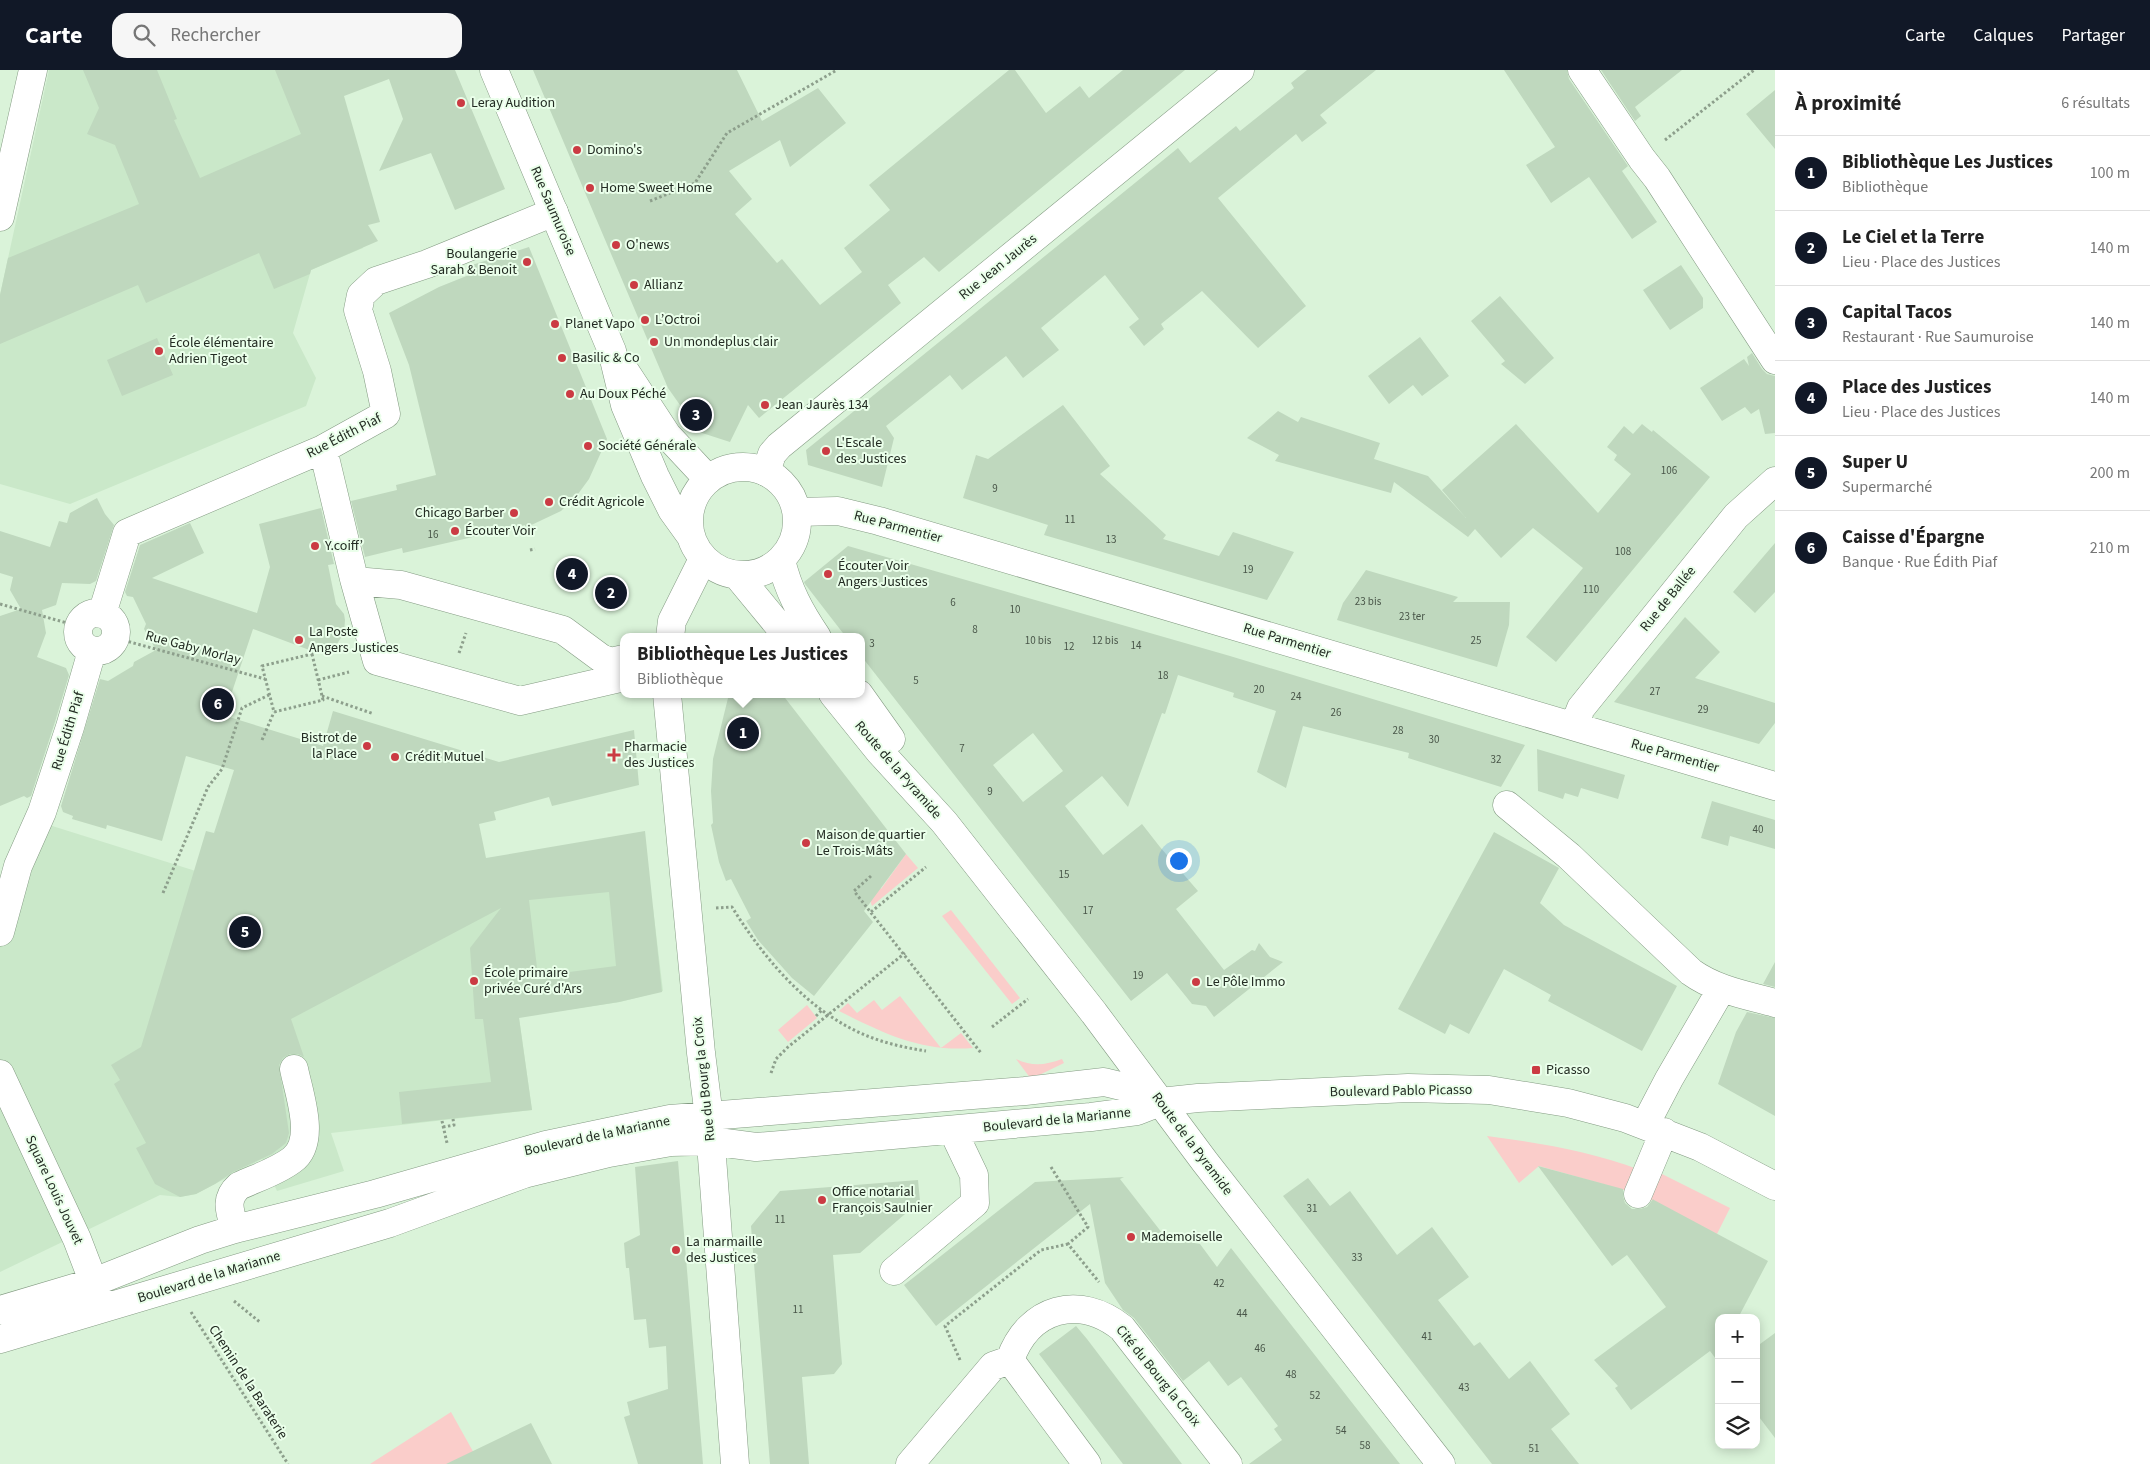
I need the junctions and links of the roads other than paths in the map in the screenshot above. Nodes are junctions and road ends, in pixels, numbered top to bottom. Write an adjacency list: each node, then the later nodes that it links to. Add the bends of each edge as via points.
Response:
1 (33, 70): 6 (street)
2 (494, 70): 5 (street, Rue Saumuroise)
3 (1240, 70): 10 (street, Rue Jean Jaurès, via 779,446 772,454)
4 (1582, 70): 8 (street, via 1657,178)
5 (554, 212): 7 (street, Rue Saumuroise); 9 (street, Rue Édith Piaf, via 427,264 376,280 361,295 358,310 386,414)
6 (0, 217)
7 (612, 352): 11 (street, Rue Saumuroise, via 667,435); 14 (street, Rue Saumuroise, via 625,405 636,431 672,510)
8 (1775, 360)
9 (323, 449): 18 (street); 19 (street, Rue Édith Piaf, via 127,533)
10 (766, 472): 11 (street, via 736,467); 13 (street, via 788,491)
11 (708, 479): 14 (street, via 691,504)
12 (1775, 481): 29 (street, Rue de Ballée, via 1736,516 1694,566 1580,708)
13 (797, 512): 16 (street, via 794,542); 29 (street, Rue Parmentier, via 838,511 879,520)
14 (690, 535): 15 (street)
15 (703, 559): 17 (street, via 715,568); 20 (street)
16 (781, 560): 17 (street, via 760,573); 22 (street, via 794,600)
17 (737, 576): 21 (street)
18 (354, 581): 24 (street, via 401,585 563,630 601,658 611,662); 25 (street, via 377,661 520,701)
19 (102, 614): 23 (street, via 88,615 79,627 80,641); 23 (street, via 114,623 115,638 106,649)
20 (667, 632)
21 (785, 633)
22 (815, 633)
23 (92, 650): 33 (street, Rue Édith Piaf, via 42,812 18,866)
24 (620, 660)
25 (620, 678)
26 (667, 698): 39 (street, Rue du Bourg la Croix)
27 (836, 698): 32 (street, Route de la Pyramide)
28 (862, 698): 32 (street, Route de la Pyramide)
29 (1574, 726): 30 (street, Rue Parmentier)
30 (1775, 786)
31 (1507, 805): 34 (street, via 1569,856 1691,972)
32 (944, 822): 38 (street, Route de la Pyramide)
33 (0, 932)
34 (1722, 988): 35 (street); 40 (street, via 1669,1079)
35 (1775, 1002)
36 (294, 1069): 44 (street, via 305,1124 303,1146 300,1153 286,1164 234,1190 228,1208)
37 (0, 1074): 46 (street, Square Louis Jouvet)
38 (1160, 1102): 39 (street, Boulevard de la Marianne, via 1129,1088 1104,1082 754,1112); 40 (street, Boulevard Pablo Picasso, via 1269,1093 1448,1088 1489,1090 1607,1112); 41 (street, Boulevard de la Marianne, via 1137,1111); 55 (street, Route de la Pyramide)
39 (710, 1129): 41 (street, Boulevard de la Marianne, via 756,1146); 44 (street, Boulevard de la Marianne, via 670,1119 546,1145 376,1194); 47 (street, Boulevard de la Marianne, via 671,1142 524,1174 390,1223); 51 (street, Rue du Bourg la Croix)
40 (1654, 1129): 42 (street, Boulevard Pablo Picasso, via 1720,1156); 43 (street)
41 (953, 1131): 45 (street, via 974,1175 976,1203)
42 (1774, 1189)
43 (1638, 1194)
44 (235, 1229): 46 (street, Boulevard de la Marianne)
45 (894, 1271)
46 (94, 1282): 47 (street, Square Louis Jouvet); 48 (street, Boulevard de la Marianne)
47 (104, 1308): 49 (street, Boulevard de la Marianne)
48 (0, 1310)
49 (0, 1339)
50 (1010, 1360): 52 (street, via 993,1366); 53 (street); 54 (street, Cité du Bourg la Croix, via 1016,1342 1042,1317 1070,1309 1098,1313 1122,1328)
51 (735, 1464)
52 (910, 1464)
53 (1087, 1464)
54 (1228, 1464)
55 (1442, 1464)

